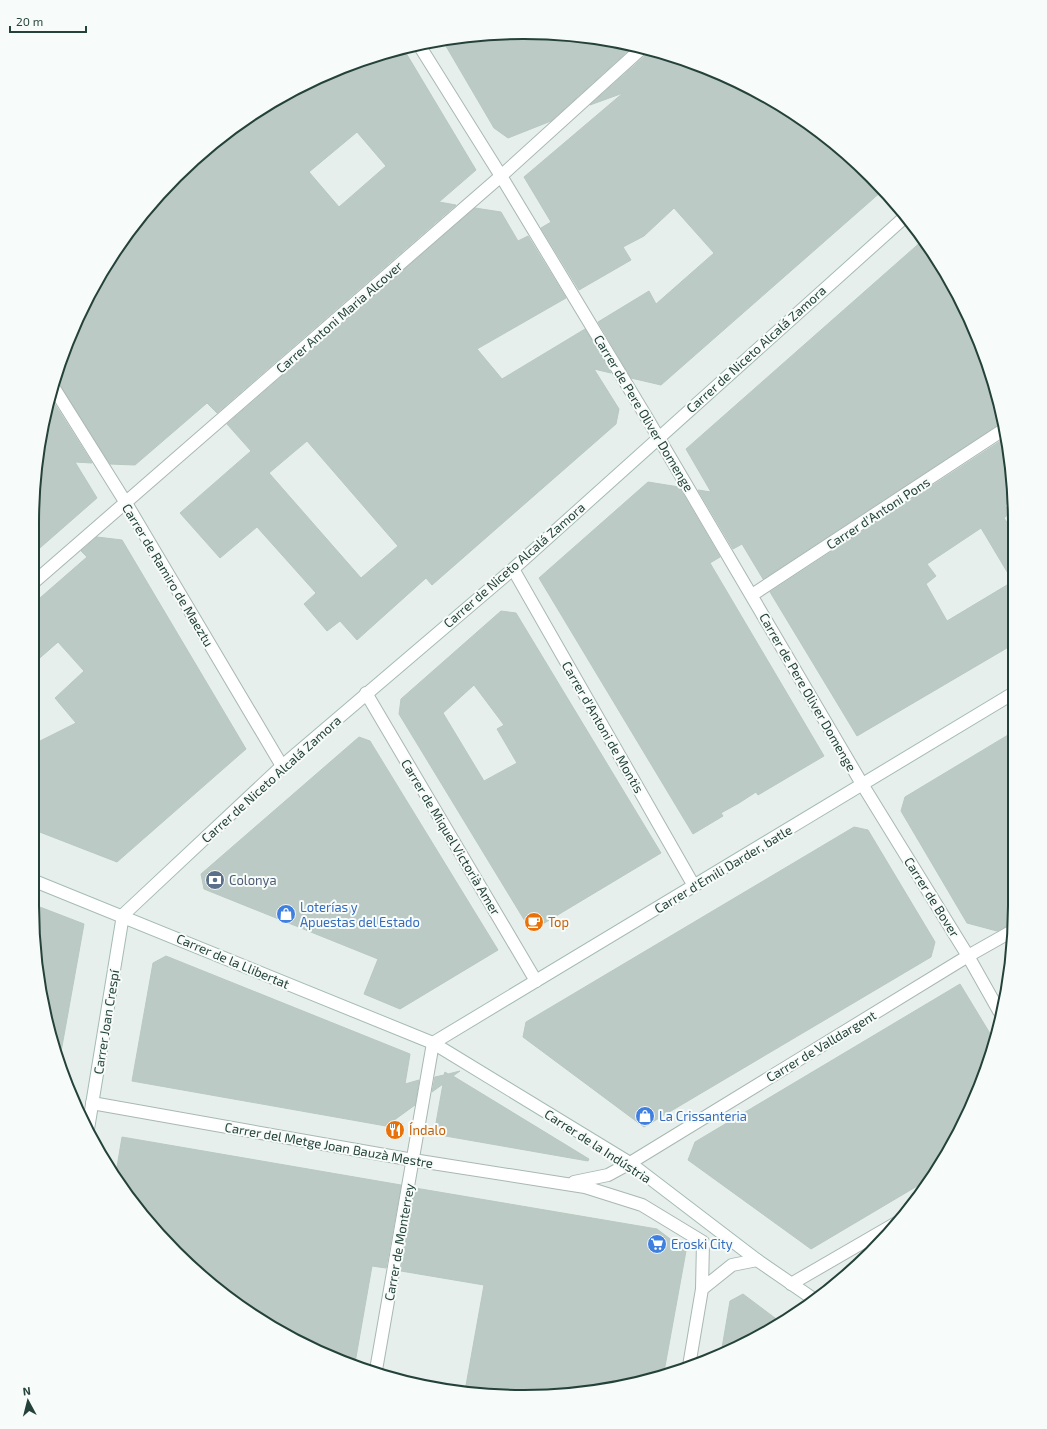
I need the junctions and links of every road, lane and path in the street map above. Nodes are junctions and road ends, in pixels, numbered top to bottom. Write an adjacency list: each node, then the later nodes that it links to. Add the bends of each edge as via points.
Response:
1 (422, 50): 3 (street, Carrer de Pere Oliver Domenge)
2 (637, 53): 3 (street, Carrer Antoni Maria Alcover)
3 (501, 176): 7 (street, Carrer de Pere Oliver Domenge); 8 (street, Carrer Antoni Maria Alcover)
4 (901, 220): 7 (street, Carrer de Niceto Alcalá Zamora)
5 (57, 394): 8 (street, Carrer de Ramiro de Maeztu)
6 (1000, 432): 11 (street, Carrer d'Antoni Pons)
7 (658, 436): 9 (street, Carrer de Niceto Alcalá Zamora); 11 (street, Carrer de Pere Oliver Domenge)
8 (126, 503): 10 (street, Carrer Antoni Maria Alcover); 14 (street, Carrer de Ramiro de Maeztu)
9 (513, 568): 12 (street, Carrer de Niceto Alcalá Zamora); 17 (street, Carrer d'Antoni de Montis)
10 (39, 578)
11 (752, 595): 15 (street, Carrer de Pere Oliver Domenge)
12 (366, 693): 14 (street, Carrer de Niceto Alcalá Zamora); 21 (street, Carrer de Miquel Victorià Amer)
13 (1008, 696): 15 (street, Carrer d'Emili Darder, batle)
14 (282, 766): 18 (street, Carrer de Niceto Alcalá Zamora)
15 (862, 784): 17 (street, Carrer d'Emili Darder, batle); 20 (street, Carrer de Bover)
16 (39, 883): 18 (street, Carrer de la Llibertat)
17 (694, 886): 21 (street, Carrer d'Emili Darder, batle)
18 (123, 915): 23 (street, Carrer de la Llibertat); 24 (street, Carrer Joan Crespí)
19 (1007, 934): 20 (street, Carrer de Valldargent)
20 (968, 956): 22 (street, Carrer de Bover); 27 (street, Carrer de Valldargent)
21 (536, 981): 23 (street, Carrer d'Emili Darder, batle)
22 (997, 1008)
23 (433, 1043): 26 (street, Carrer de Monterrey); 27 (street, Carrer de la Indústria)
24 (92, 1103): 25 (street, Carrer Joan Crespí); 26 (street, Carrer del Metge Joan Bauzà Mestre)
25 (89, 1121)
26 (413, 1160): 28 (street, Carrer del Metge Joan Bauzà Mestre); 35 (street, Carrer de Monterrey)
27 (630, 1163): 28 (street, Carrer del Metge Joan Bauzà Mestre, via 608,1175); 30 (street, Carrer de la Indústria)
28 (565, 1184): 32 (street, Carrer del Metge Joan Bauzà Mestre, via 585,1187 642,1205 703,1242)
29 (882, 1231): 31 (street)
30 (757, 1260): 31 (street, Carrer de la Indústria); 32 (street, via 732,1265)
31 (791, 1284): 33 (street, Carrer de la Indústria)
32 (702, 1289): 34 (street)
33 (809, 1296)
34 (690, 1360)
35 (377, 1367)

